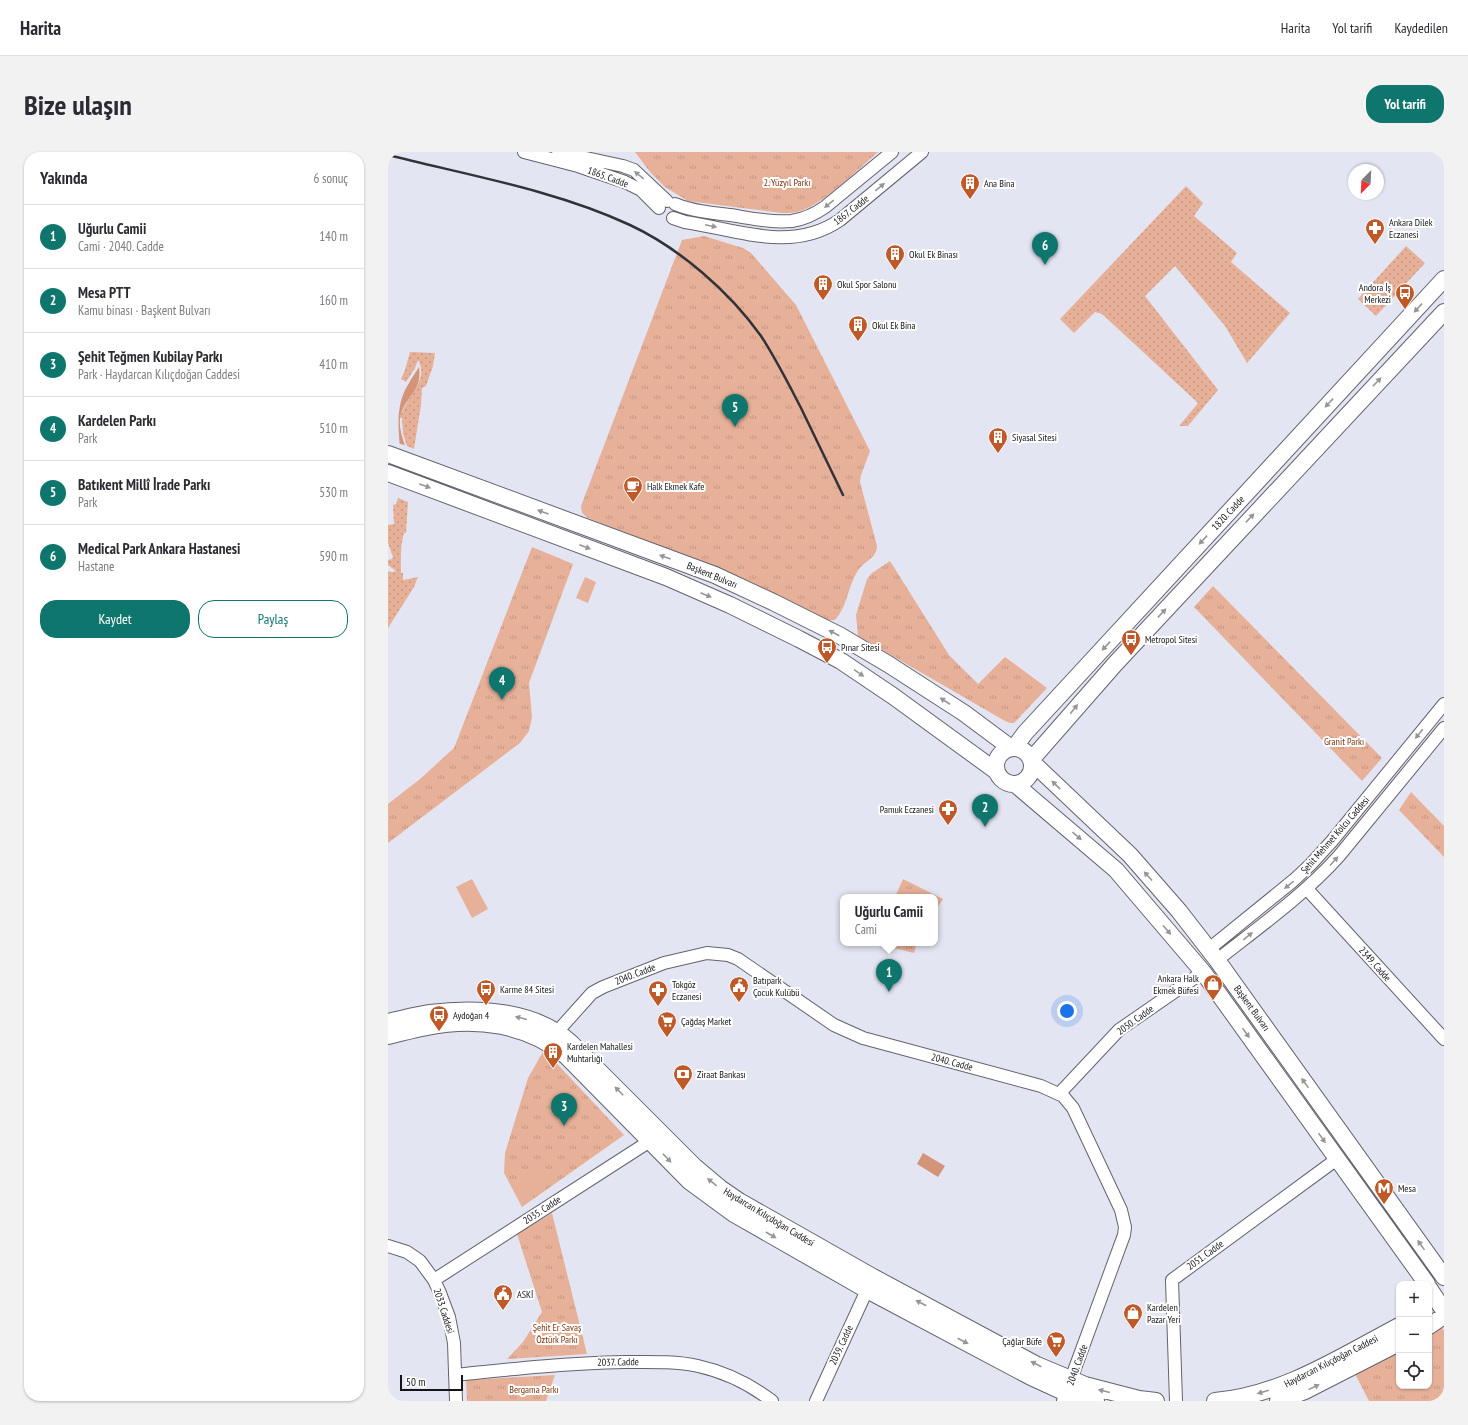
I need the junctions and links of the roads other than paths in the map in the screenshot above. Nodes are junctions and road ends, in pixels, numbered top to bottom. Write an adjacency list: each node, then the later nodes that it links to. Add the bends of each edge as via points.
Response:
1 (524, 152): 4 (street, 1865. Cadde, via 549,158 565,154 623,166 634,170)
2 (892, 152): 4 (street, 1867. Cadde, one-way to 4, via 826,207 805,218 773,221)
3 (922, 152): 5 (street, 1867. Cadde, one-way to 3, via 771,238 809,235 826,229 840,220)
4 (667, 204): 5 (street, via 677,210); 5 (street, 1867. Cadde, via 659,214 664,218)
5 (673, 218)
6 (1444, 279): 12 (main road, 1820. Cadde, one-way to 12)
7 (1444, 312): 13 (main road, 1820. Cadde, one-way to 7, via 1115,664)
8 (388, 454): 11 (main road, Başkent Bulvarı, one-way to 8, via 888,664 838,636 715,575)
9 (388, 473): 15 (main road, Başkent Bulvarı, one-way to 15, via 662,576 730,605 842,661)
10 (1444, 704): 23 (street, Şehit Mehmet Kolcu Caddesi, one-way to 23, via 1311,864)
11 (964, 713): 15 (main road, via 967,721 964,732 960,735); 16 (main road, Başkent Bulvarı)
12 (1043, 714): 13 (main road, via 1042,724 1045,728 1055,730); 16 (main road, 1820. Cadde)
13 (1061, 726): 17 (main road, 1820. Cadde)
14 (1444, 728): 22 (street, Şehit Mehmet Kolcu Caddesi, one-way to 14, via 1339,856)
15 (948, 735): 18 (main road, Başkent Bulvarı)
16 (1013, 748): 17 (main road, via 1025,752); 18 (main road, via 999,755)
17 (1031, 761): 19 (main road, via 1030,774 1021,783); 20 (main road, Başkent Bulvarı, one-way to 17)
18 (996, 771): 19 (main road, via 1003,781)
19 (1015, 784): 21 (main road, Başkent Bulvarı)
20 (1072, 801): 21 (main road, via 1058,803 1055,808); 23 (main road, Başkent Bulvarı, one-way to 20, via 1179,911 1130,856)
21 (1056, 818): 24 (main road, Başkent Bulvarı, one-way to 24, via 1116,870)
22 (1307, 889): 23 (street, Şehit Mehmet Kolcu Caddesi, one-way to 22); 28 (street, 2349. Cadde)
23 (1213, 955): 33 (main road, Başkent Bulvarı, one-way to 23)
24 (1203, 972): 29 (street, 2050. Cadde, via 1119,1030); 31 (main road, Başkent Bulvarı, one-way to 31)
25 (388, 1022): 27 (main road, Haydarcan Kılıçdoğan Caddesi, one-way to 25, via 544,1025 521,1017 482,1011 430,1014)
26 (388, 1036): 27 (main road, Haydarcan Kılıçdoğan Caddesi, via 450,1024 487,1024)
27 (553, 1038): 29 (street, 2040. Cadde, via 597,990 664,963 707,953 718,953 738,959 848,1032 1041,1086); 30 (main road, Haydarcan Kılıçdoğan Caddesi, via 566,1056); 43 (main road, Haydarcan Kılıçdoğan Caddesi, one-way to 27, via 1037,1365 873,1277 720,1188 695,1167 572,1043)
28 (1444, 1039)
29 (1059, 1094): 43 (street, 2040. Cadde, via 1073,1108 1121,1210 1125,1227 1122,1242)
30 (650, 1141): 34 (street, 2035. Cadde); 36 (main road, Haydarcan Kılıçdoğan Caddesi, one-way to 36, via 689,1181 718,1203)
31 (1337, 1159): 35 (main road, Başkent Bulvarı); 49 (street, 2051. Cadde, via 1172,1280)
32 (388, 1246): 34 (street, 2033 Caddesi, via 407,1252 420,1261)
33 (1444, 1277)
34 (434, 1280): 42 (street, 2033 Caddesi, via 452,1328)
35 (1424, 1281)
36 (867, 1290): 43 (main road, Haydarcan Kılıçdoğan Caddesi, one-way to 43, via 1031,1377); 46 (street, 2039. Cadde)
37 (1432, 1293): 38 (main road)
38 (1440, 1307): 39 (main road)
39 (1432, 1321)
40 (1396, 1328): 50 (main road, Haydarcan Kılıçdoğan Caddesi, one-way to 50, via 1294,1381 1254,1394)
41 (1396, 1345): 51 (main road, Haydarcan Kılıçdoğan Caddesi, one-way to 41, via 1305,1391)
42 (455, 1375): 44 (street, 2033 Caddesi); 45 (street, 2037. Cadde, via 590,1363 680,1363 733,1377)
43 (1067, 1391): 47 (main road, Haydarcan Kılıçdoğan Caddesi); 48 (main road, Haydarcan Kılıçdoğan Caddesi, one-way to 43, via 1116,1394)
44 (456, 1401)
45 (772, 1401)
46 (816, 1401)
47 (1096, 1401)
48 (1156, 1401)
49 (1176, 1401)
50 (1215, 1401)
51 (1278, 1401)

